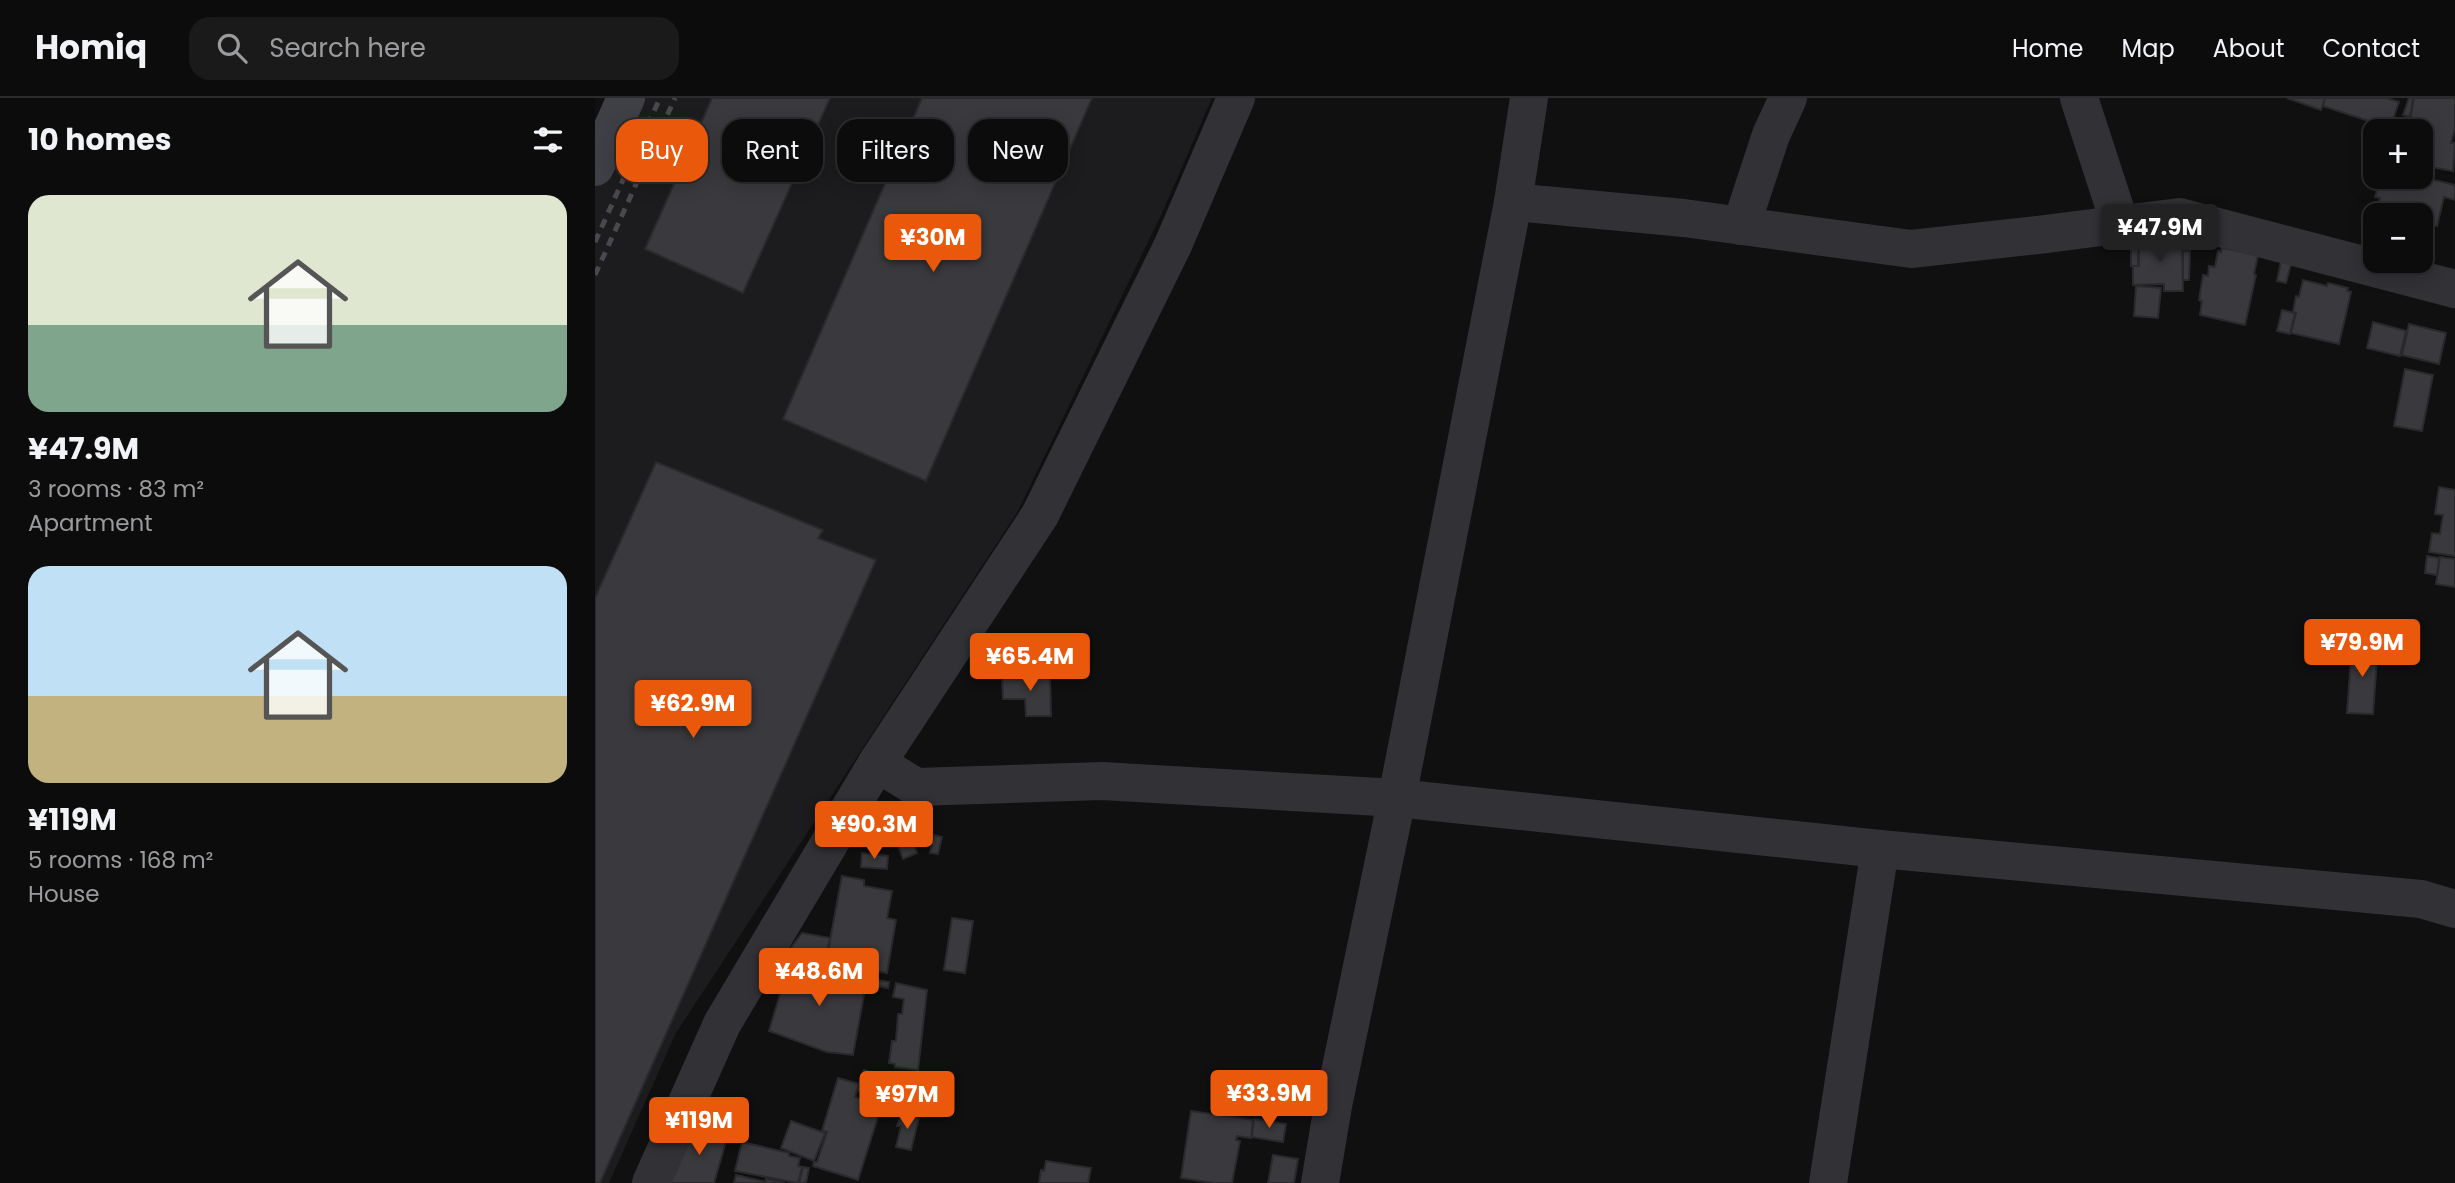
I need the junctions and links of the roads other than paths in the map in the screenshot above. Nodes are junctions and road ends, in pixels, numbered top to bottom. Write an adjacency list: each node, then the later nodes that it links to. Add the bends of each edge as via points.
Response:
1 (626, 98): 6 (main road)
2 (1235, 98): 11 (street, via 1173,245 1040,515)
3 (1529, 98): 7 (street)
4 (1788, 98): 9 (street)
5 (2079, 98): 8 (street)
6 (599, 151)
7 (1513, 202): 9 (street); 12 (street)
8 (2120, 224): 9 (street, via 1910,249); 10 (street, via 2179,217)
9 (1741, 226)
10 (2455, 289)
11 (877, 763): 12 (street, via 916,787 1102,781); 15 (street, via 722,1024)
12 (1397, 798): 13 (street); 16 (street)
13 (1880, 849): 14 (street, via 2421,899); 17 (street)
14 (2455, 909)
15 (651, 1183)
16 (1320, 1183)
17 (1828, 1183)

